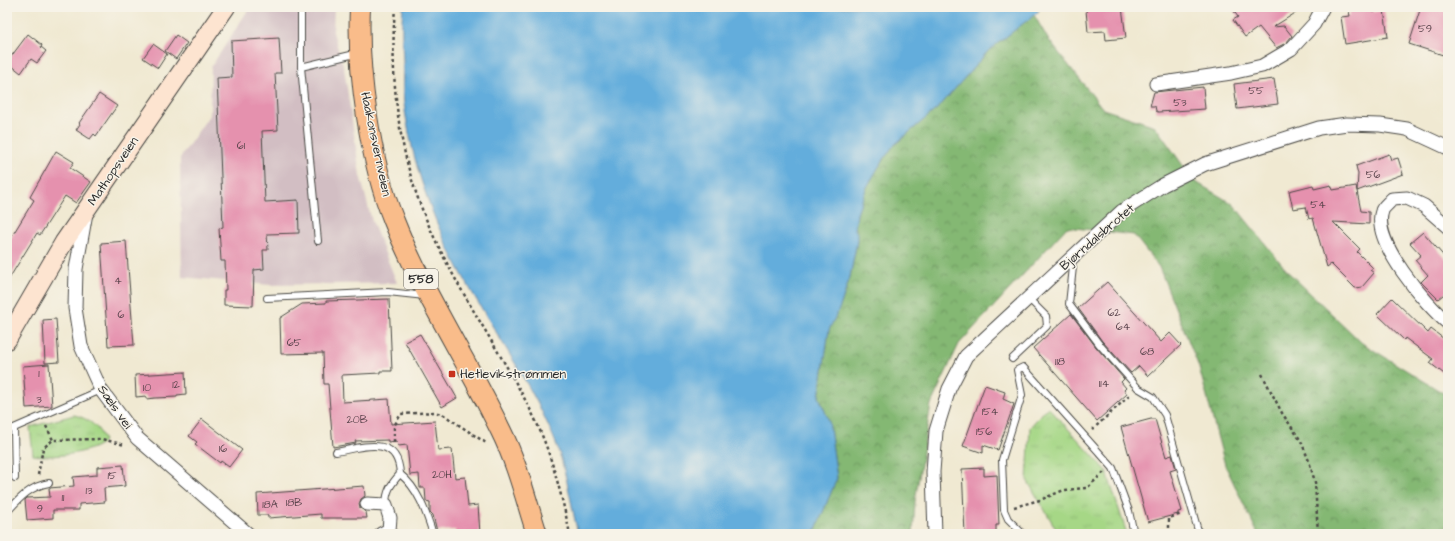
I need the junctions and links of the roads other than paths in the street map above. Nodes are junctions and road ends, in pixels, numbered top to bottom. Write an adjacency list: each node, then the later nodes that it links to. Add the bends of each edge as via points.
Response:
1 (226, 7): 9 (main road, Mathopsveien)
2 (301, 7): 6 (lane)
3 (360, 7): 5 (main road, Haakonsvernveien / 558)
4 (1323, 7): 7 (street, via 1314,24 1291,48 1262,66)
5 (360, 53): 6 (lane); 13 (main road, Haakonsvernveien / 558, via 367,115 381,182 394,221)
6 (301, 67): 11 (lane)
7 (1156, 84)
8 (1448, 148): 12 (street, Bjørndalsbrotet, via 1407,129 1347,124 1319,128 1205,164 1163,185 1122,211)
9 (87, 209): 17 (main road, Mathopsveien, via 46,272); 19 (street, Sæls vei, via 76,269 75,308 81,346)
10 (1448, 227): 16 (street, via 1424,206 1407,198 1392,199 1382,211 1381,225 1388,248 1416,291)
11 (318, 241)
12 (1068, 261): 15 (street, Bjørndalsbrotet); 34 (lane, via 1073,267 1069,304 1138,388 1153,397 1165,415)
13 (430, 296): 14 (lane, via 388,292); 30 (main road, Haakonsvernveien / 558, via 502,432)
14 (267, 298)
15 (1029, 299): 18 (lane, via 1046,316 1047,326); 31 (street, Bjørndalsbrotet, via 966,356 949,389 936,431 933,472)
16 (1448, 323)
17 (7, 340)
18 (1012, 359)
19 (101, 390): 22 (lane, via 14,428); 27 (street, Sæls vei, via 143,444)
20 (336, 452): 21 (lane, via 374,446 386,447 399,463)
21 (400, 474): 25 (lane, via 390,485); 29 (lane, via 408,480 424,508)
22 (14, 478)
23 (49, 483): 26 (lane, via 36,486 27,492)
24 (367, 504): 25 (street)
25 (386, 505): 28 (street, via 390,518 389,530)
26 (7, 512)
27 (248, 534)
28 (381, 534)
29 (433, 534)
30 (537, 534)
31 (935, 534)
32 (1023, 534): 33 (lane, via 1008,519 1004,510 1002,460 1022,395 1018,370 1023,367 1113,468 1129,511)
33 (1134, 534)
34 (1199, 534)

